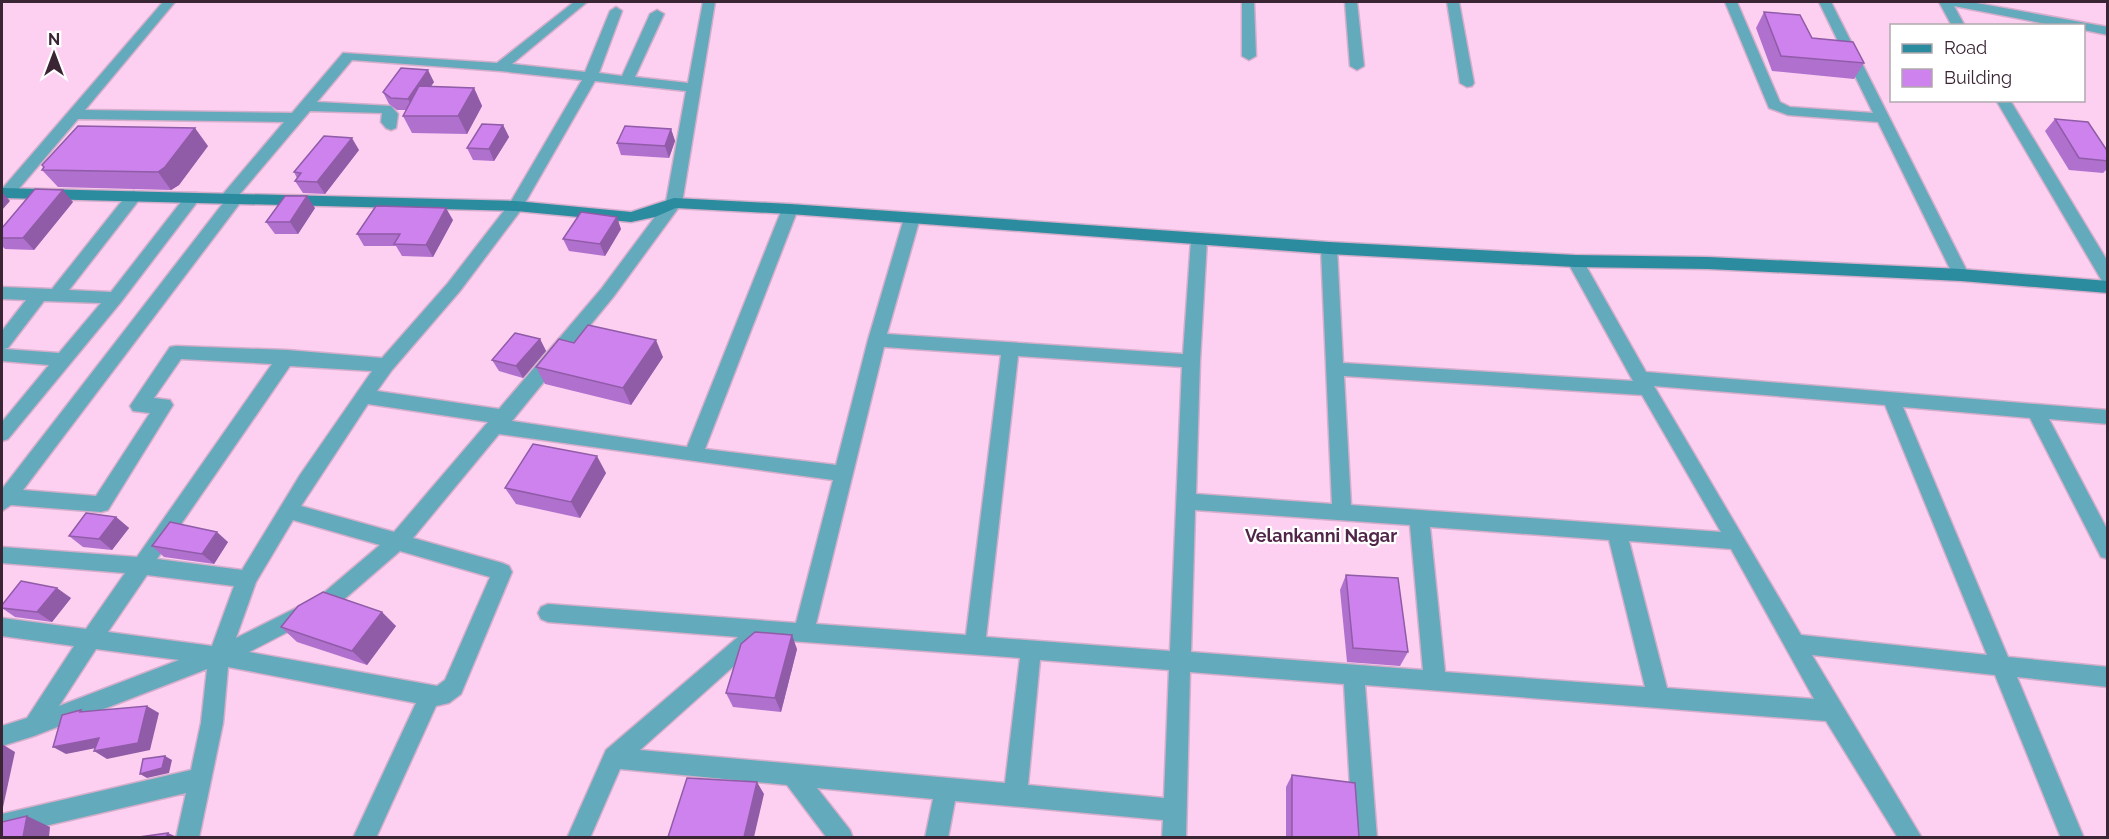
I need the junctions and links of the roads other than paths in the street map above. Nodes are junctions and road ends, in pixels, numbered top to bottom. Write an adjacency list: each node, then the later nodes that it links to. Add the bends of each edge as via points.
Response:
1 (169, 2): 28 (street)
2 (580, 2): 21 (street)
3 (708, 2): 25 (street)
4 (1248, 2): 19 (street)
5 (1351, 2): 20 (street)
6 (1453, 2): 24 (street)
7 (1731, 2): 30 (street, via 1774,105 1788,111)
8 (1825, 2): 30 (street)
9 (1945, 2): 15 (street)
10 (1953, 2): 14 (street)
11 (2036, 2): 14 (street)
12 (615, 11): 22 (street)
13 (657, 14): 23 (street)
14 (2048, 19): 16 (street)
15 (1958, 24)
16 (2072, 24)
17 (2085, 27): 18 (street)
18 (2108, 31)
19 (1249, 56)
20 (1357, 66)
21 (500, 67): 22 (street); 27 (street, via 348,56)
22 (590, 78): 23 (street); 37 (street)
23 (627, 81): 25 (street)
24 (1467, 83)
25 (694, 88): 36 (street)
26 (2005, 102): 44 (street)
27 (306, 106): 29 (street); 31 (street, via 386,109 391,114)
28 (74, 114): 29 (street); 32 (street)
29 (293, 118): 35 (street)
30 (1883, 118): 43 (street)
31 (391, 125)
32 (4, 193): 33 (main road)
33 (134, 196): 34 (main road); 47 (street)
34 (193, 197): 35 (main road); 48 (street)
35 (232, 198): 37 (main road); 67 (street)
36 (674, 203): 37 (main road, via 632,217); 38 (main road); 63 (street, via 608,292)
37 (516, 206): 56 (street, via 454,287)
38 (790, 209): 39 (main road); 65 (street)
39 (912, 218): 40 (main road); 49 (street)
40 (1199, 240): 41 (main road); 55 (street)
41 (1329, 248): 42 (main road); 57 (street)
42 (1575, 261): 43 (main road); 58 (street)
43 (1962, 275): 45 (main road)
44 (2108, 277)
45 (2108, 287)
46 (2, 292): 47 (street)
47 (49, 293): 48 (street); 50 (street)
48 (115, 298): 54 (street)
49 (877, 340): 51 (street); 66 (street)
50 (2, 343)
51 (1010, 349): 55 (street); 85 (street)
52 (2, 354): 54 (street)
53 (287, 357): 56 (street); 67 (street, via 176,352 139,406 164,405 101,504); 77 (street)
54 (61, 360): 64 (street)
55 (1191, 362): 68 (street)
56 (386, 365): 59 (street)
57 (1336, 369): 58 (street); 70 (street)
58 (1643, 384): 60 (street); 74 (street)
59 (364, 396): 63 (street); 69 (street)
60 (1891, 399): 61 (street); 89 (street)
61 (2036, 411): 62 (street); 75 (street)
62 (2108, 417)
63 (501, 421): 65 (street); 73 (street)
64 (2, 434)
65 (693, 455): 66 (street)
66 (844, 474): 82 (street)
67 (4, 500)
68 (1186, 501): 70 (street); 88 (street)
69 (288, 510): 73 (street); 78 (street)
70 (1342, 512): 71 (street)
71 (1419, 518): 72 (street); 92 (street)
72 (1617, 532): 74 (street); 94 (street)
73 (399, 540): 87 (street, via 327,602); 93 (street, via 502,572 453,687 441,696)
74 (1737, 541): 84 (street)
75 (2108, 551)
76 (2, 555): 77 (street)
77 (143, 566): 78 (street); 83 (street)
78 (247, 579): 87 (street)
79 (548, 613): 81 (street)
80 (2, 627): 83 (street)
81 (762, 629): 82 (street); 98 (street)
82 (804, 632): 85 (street)
83 (90, 640): 87 (street); 96 (street)
84 (1794, 644): 89 (street); 95 (street)
85 (975, 645): 86 (street)
86 (1031, 650): 88 (street); 102 (street)
87 (219, 656): 93 (street); 96 (street); 100 (street, via 212,723)
88 (1180, 661): 90 (street); 103 (street)
89 (2002, 666): 91 (street); 113 (street)
90 (1354, 675): 92 (street); 111 (street)
91 (2108, 677)
92 (1435, 681): 94 (street)
93 (430, 696): 106 (street)
94 (1659, 698): 95 (street)
95 (1832, 711): 112 (street)
96 (34, 726): 97 (street)
97 (2, 736)
98 (614, 758): 99 (street); 107 (street)
99 (793, 775): 101 (street); 108 (street)
100 (198, 779): 104 (street); 105 (street)
101 (946, 789): 102 (street); 109 (street)
102 (1015, 796): 103 (street)
103 (1174, 810): 110 (street)
104 (2, 825)
105 (187, 837)
106 (364, 837)
107 (578, 837)
108 (843, 837)
109 (936, 837)
110 (1174, 837)
111 (1365, 837)
112 (1911, 837)
113 (2073, 837)

